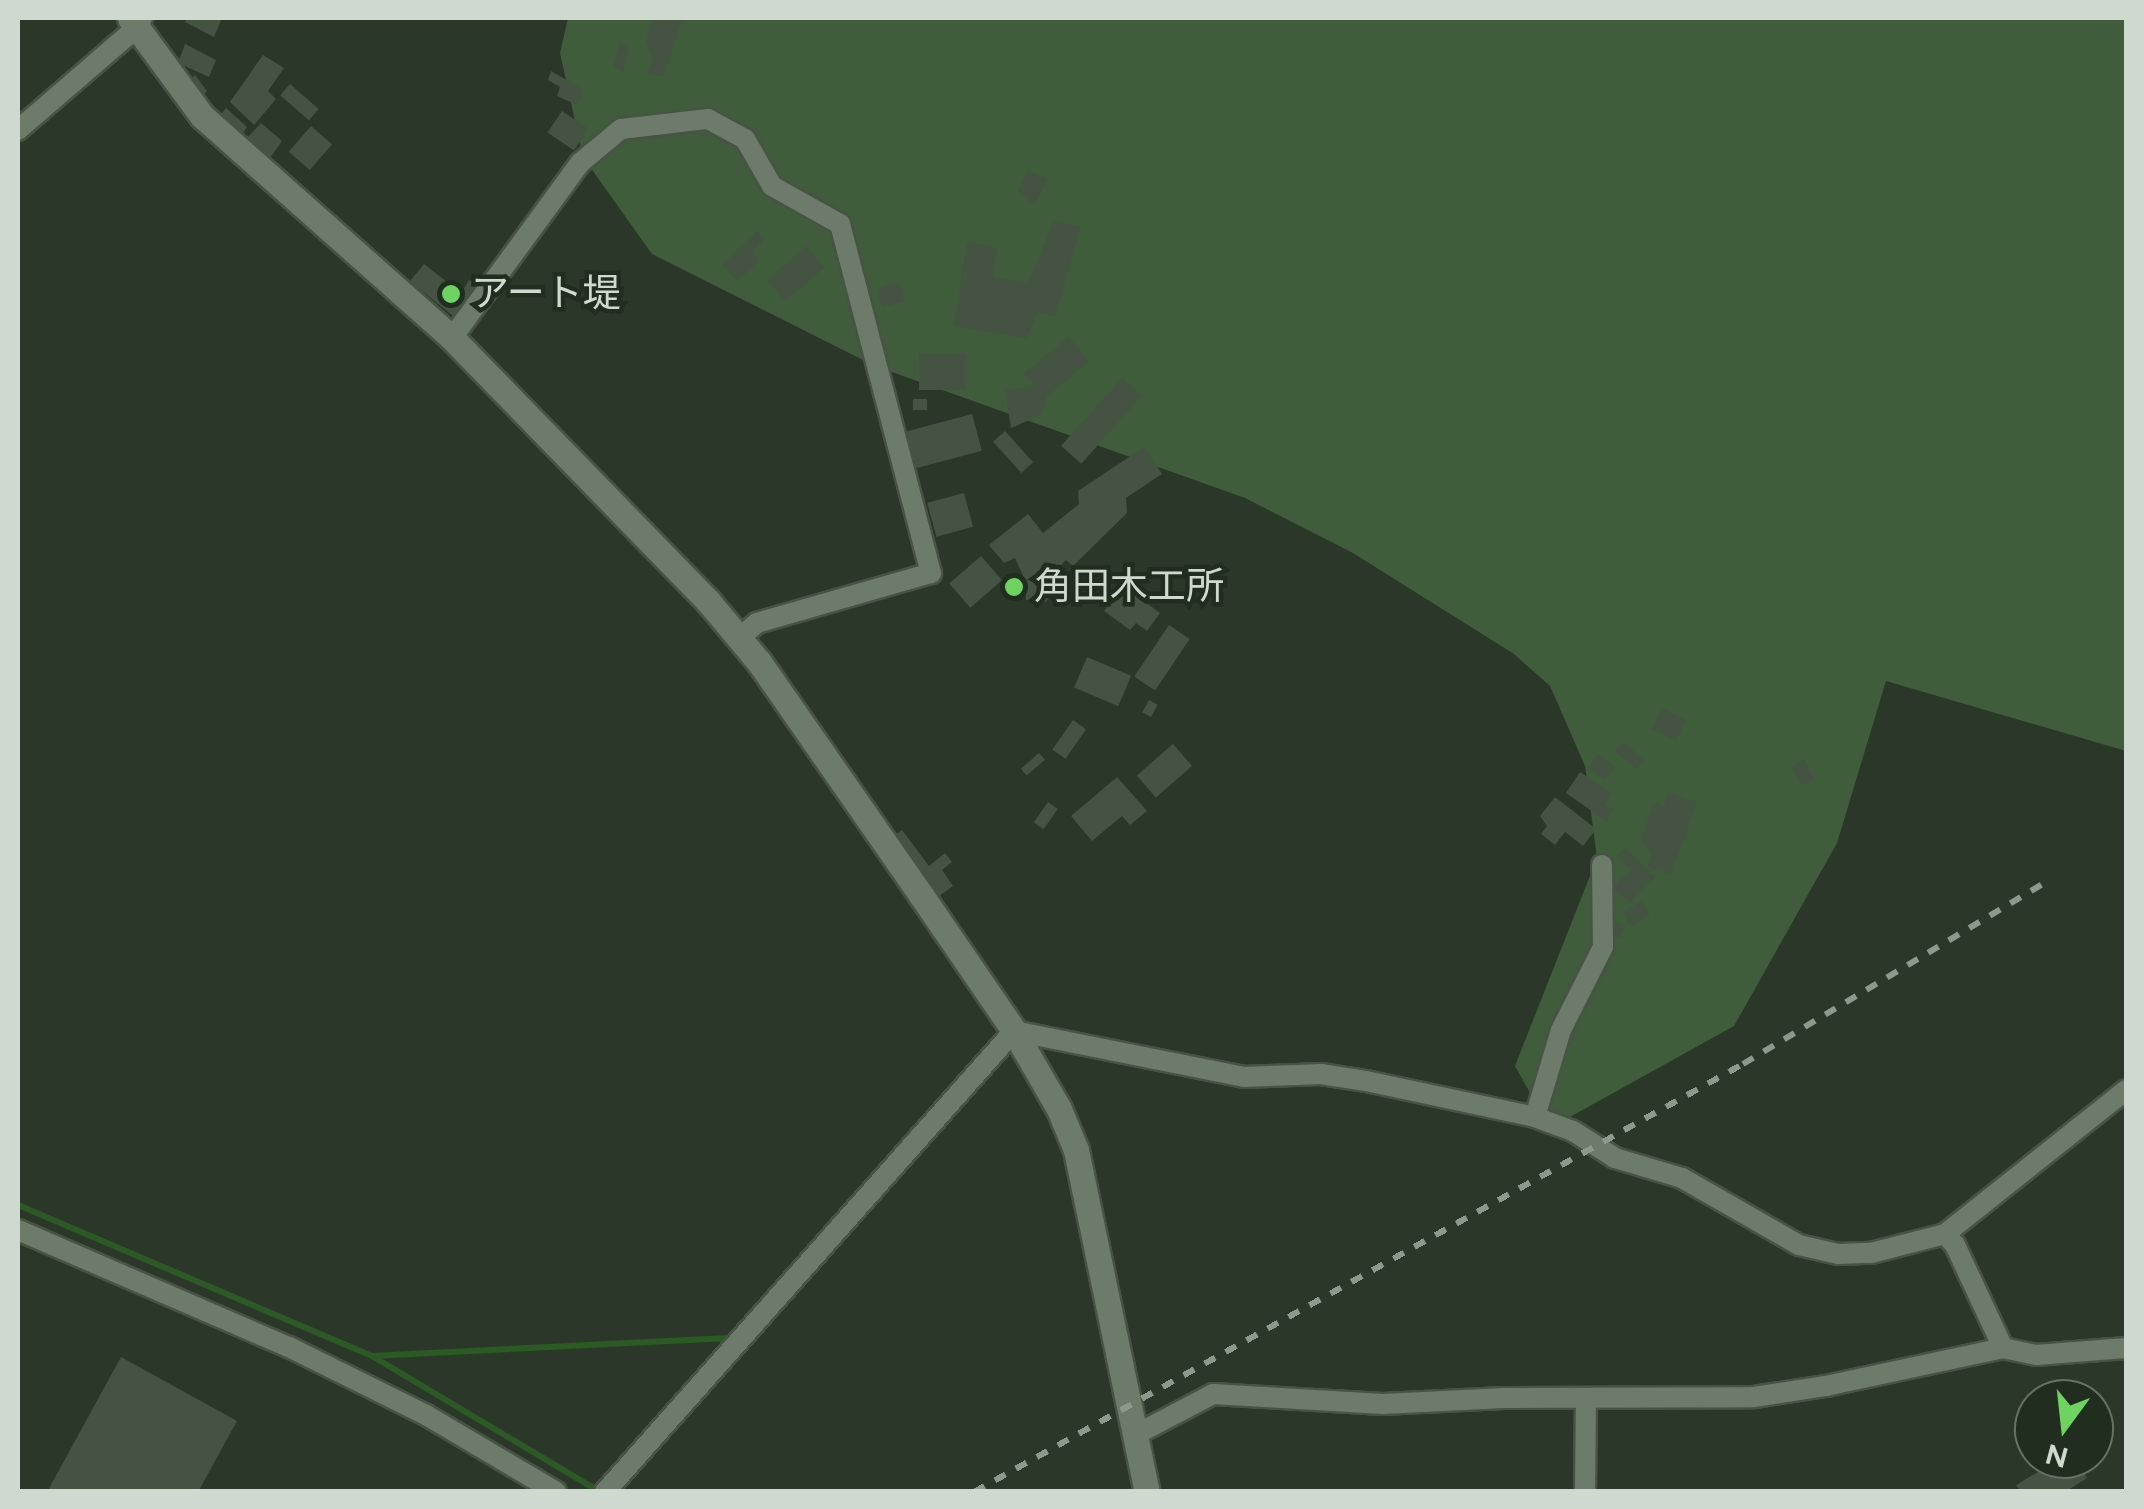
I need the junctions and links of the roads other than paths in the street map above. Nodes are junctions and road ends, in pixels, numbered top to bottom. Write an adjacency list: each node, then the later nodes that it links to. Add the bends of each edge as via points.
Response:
1 (136, 21): 2 (street); 3 (street, via 202,116)
2 (18, 130)
3 (452, 338): 4 (street); 4 (street, via 580,163 620,129 708,119 745,139 772,186 840,224 931,573 758,623)
4 (739, 638): 6 (street)
5 (1602, 865): 8 (street, via 1602,948 1561,1030)
6 (1014, 1031): 8 (street, via 1244,1077 1321,1074 1366,1081); 14 (street, via 1076,1150); 15 (street)
7 (2126, 1090): 10 (street)
8 (1534, 1117): 10 (street, via 1574,1131 1616,1158 1682,1178 1799,1245 1871,1254)
9 (18, 1230): 16 (street, via 289,1348 426,1415)
10 (1944, 1234): 11 (street, via 1955,1244)
11 (2004, 1348): 12 (street, via 2036,1356); 13 (street, via 1754,1397)
12 (2126, 1348)
13 (1586, 1398): 14 (street, via 1382,1404 1213,1394); 18 (street)
14 (1136, 1435): 17 (street)
15 (614, 1489)
16 (556, 1492)
17 (1147, 1492)
18 (1585, 1492)

